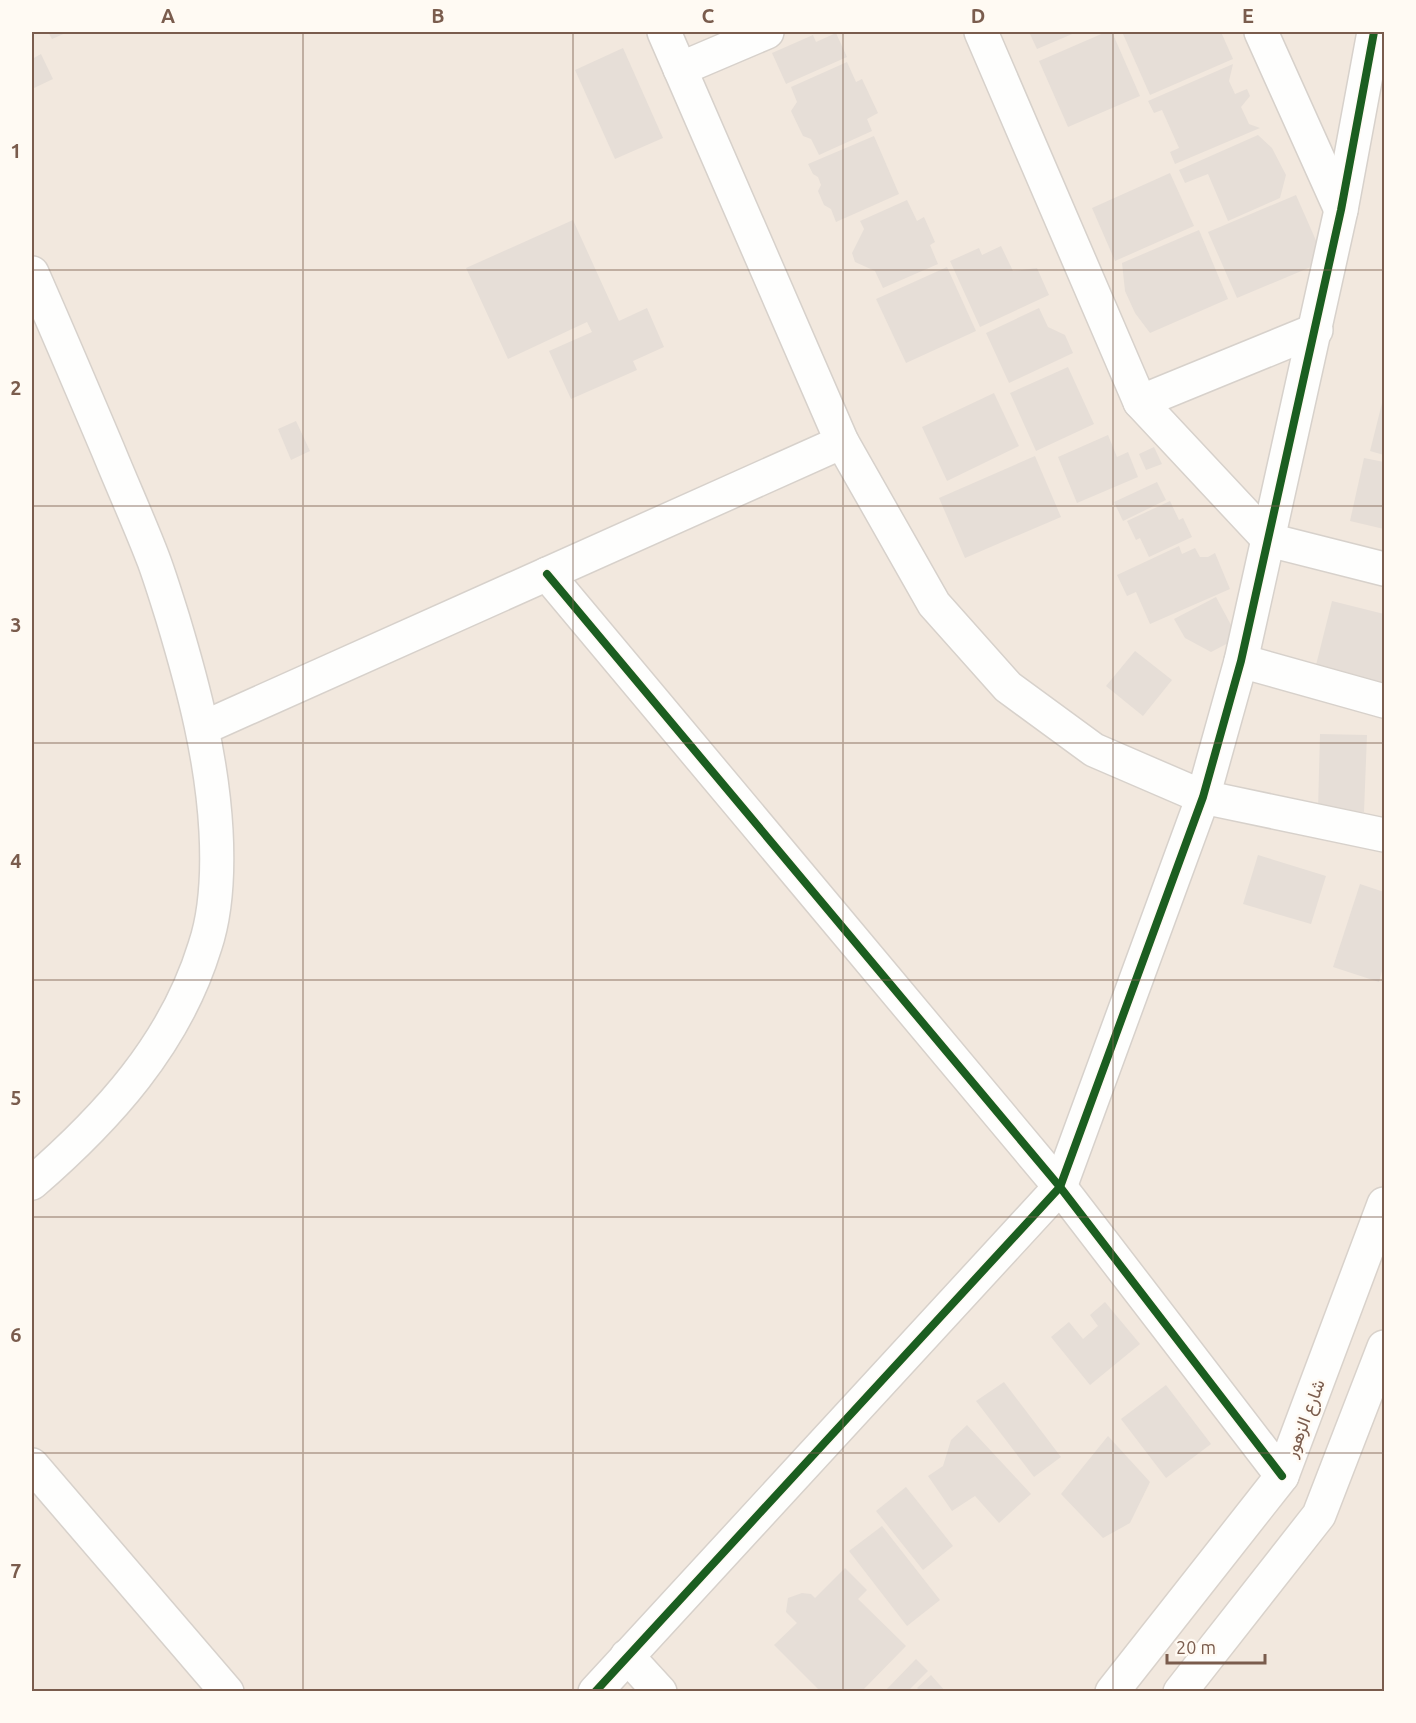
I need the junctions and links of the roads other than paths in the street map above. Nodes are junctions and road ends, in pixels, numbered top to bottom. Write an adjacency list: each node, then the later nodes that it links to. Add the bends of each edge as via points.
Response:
1 (664, 32): 6 (street)
2 (767, 32): 6 (street)
3 (981, 32): 11 (street)
4 (1261, 32): 7 (street)
5 (1374, 32): 7 (street)
6 (680, 69): 12 (street)
7 (1341, 210): 9 (street)
8 (32, 273): 10 (street)
9 (1316, 330): 11 (street); 13 (street)
10 (45, 338): 18 (street, via 155,562)
11 (1140, 402): 13 (street)
12 (843, 442): 15 (street); 19 (street, via 934,604 1008,687 1094,750)
13 (1269, 540): 14 (street); 16 (street)
14 (1384, 569)
15 (547, 574): 18 (street); 22 (street)
16 (1241, 661): 17 (street); 19 (street)
17 (1384, 701)
18 (203, 728): 21 (street, via 214,798 217,858 206,945 171,1027 146,1064 75,1146)
19 (1203, 797): 20 (street); 22 (street)
20 (1384, 835)
21 (32, 1183)
22 (1060, 1187): 26 (street); 27 (street)
23 (1384, 1204): 26 (street, شارع الزهور)
24 (1384, 1347): 32 (street, via 1319,1515)
25 (32, 1465): 28 (street)
26 (1282, 1476): 31 (street, شارع الزهور)
27 (627, 1656): 29 (street); 30 (street)
28 (226, 1692)
29 (595, 1692)
30 (660, 1692)
31 (1112, 1692)
32 (1180, 1692)

